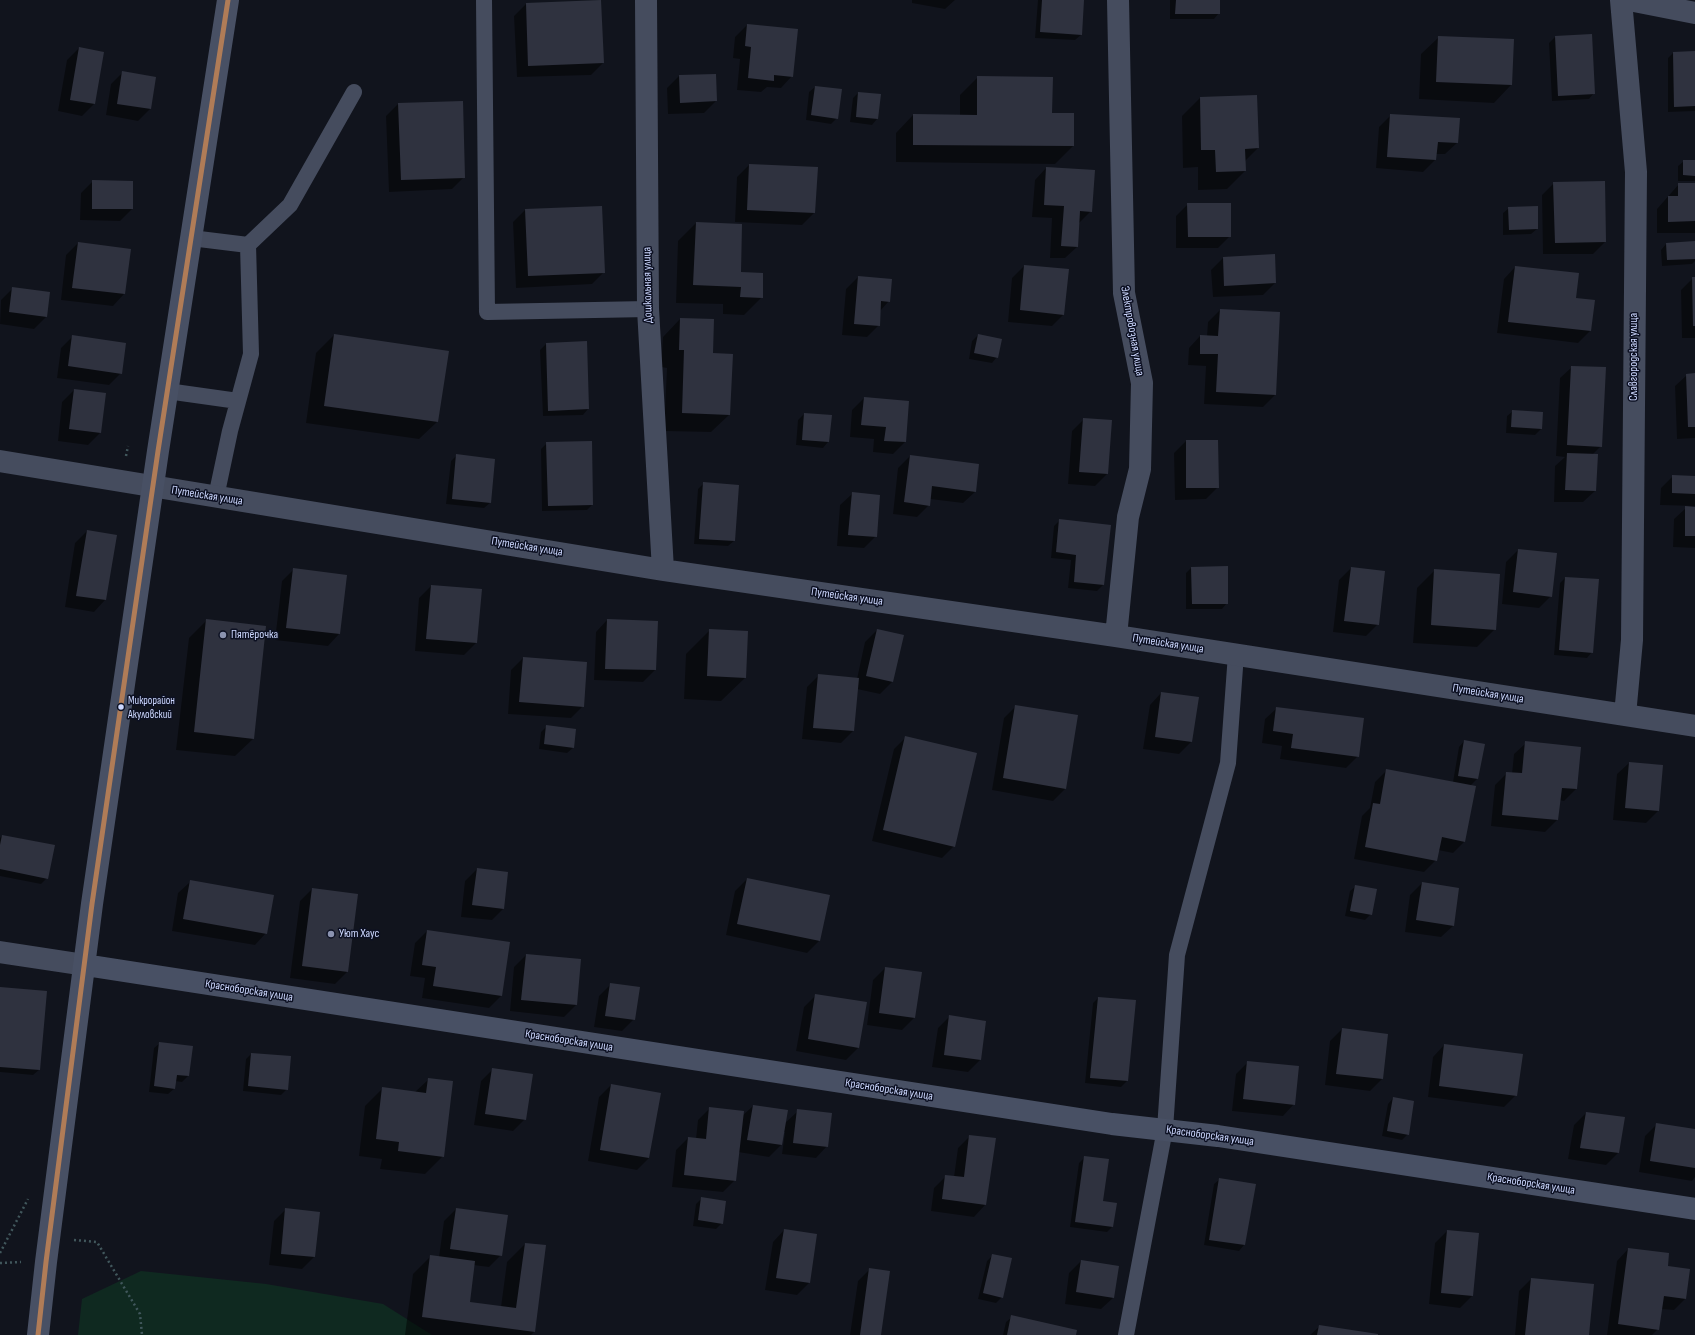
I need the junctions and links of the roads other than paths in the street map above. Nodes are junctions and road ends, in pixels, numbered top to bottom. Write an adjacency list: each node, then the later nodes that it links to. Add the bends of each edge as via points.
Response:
1 (228, 0): 9 (street)
2 (484, 0): 11 (lane, via 487,312)
3 (646, 0): 11 (street, Дошкольная улица)
4 (1118, 0): 18 (street, Электровозная улица, via 1124,293 1142,383 1140,469 1128,517)
5 (1621, 0): 20 (street, Славгородская улица, via 1636,172 1632,640)
6 (1629, 0): 7 (street)
7 (1695, 13)
8 (354, 92): 10 (lane, via 290,205)
9 (191, 238): 10 (lane); 12 (street)
10 (248, 245): 13 (lane, via 251,354)
11 (648, 309): 17 (street, Дошкольная улица)
12 (167, 391): 13 (lane); 15 (street)
13 (238, 400): 16 (lane)
14 (0, 461): 15 (street, Путейская улица)
15 (153, 487): 16 (street, Путейская улица); 23 (street)
16 (216, 497): 17 (street, Путейская улица)
17 (663, 570): 18 (street, Путейская улица)
18 (1116, 636): 19 (street, Путейская улица)
19 (1236, 654): 20 (street, Путейская улица); 24 (lane, via 1228,763 1176,955)
20 (1625, 715): 21 (street, Путейская улица)
21 (1695, 726)
22 (0, 952): 23 (street)
23 (85, 965): 24 (street, Красноборская улица, via 1112,1124); 26 (street)
24 (1165, 1129): 25 (street, Красноборская улица); 27 (lane)
25 (1695, 1210)
26 (38, 1335)
27 (1126, 1335)

